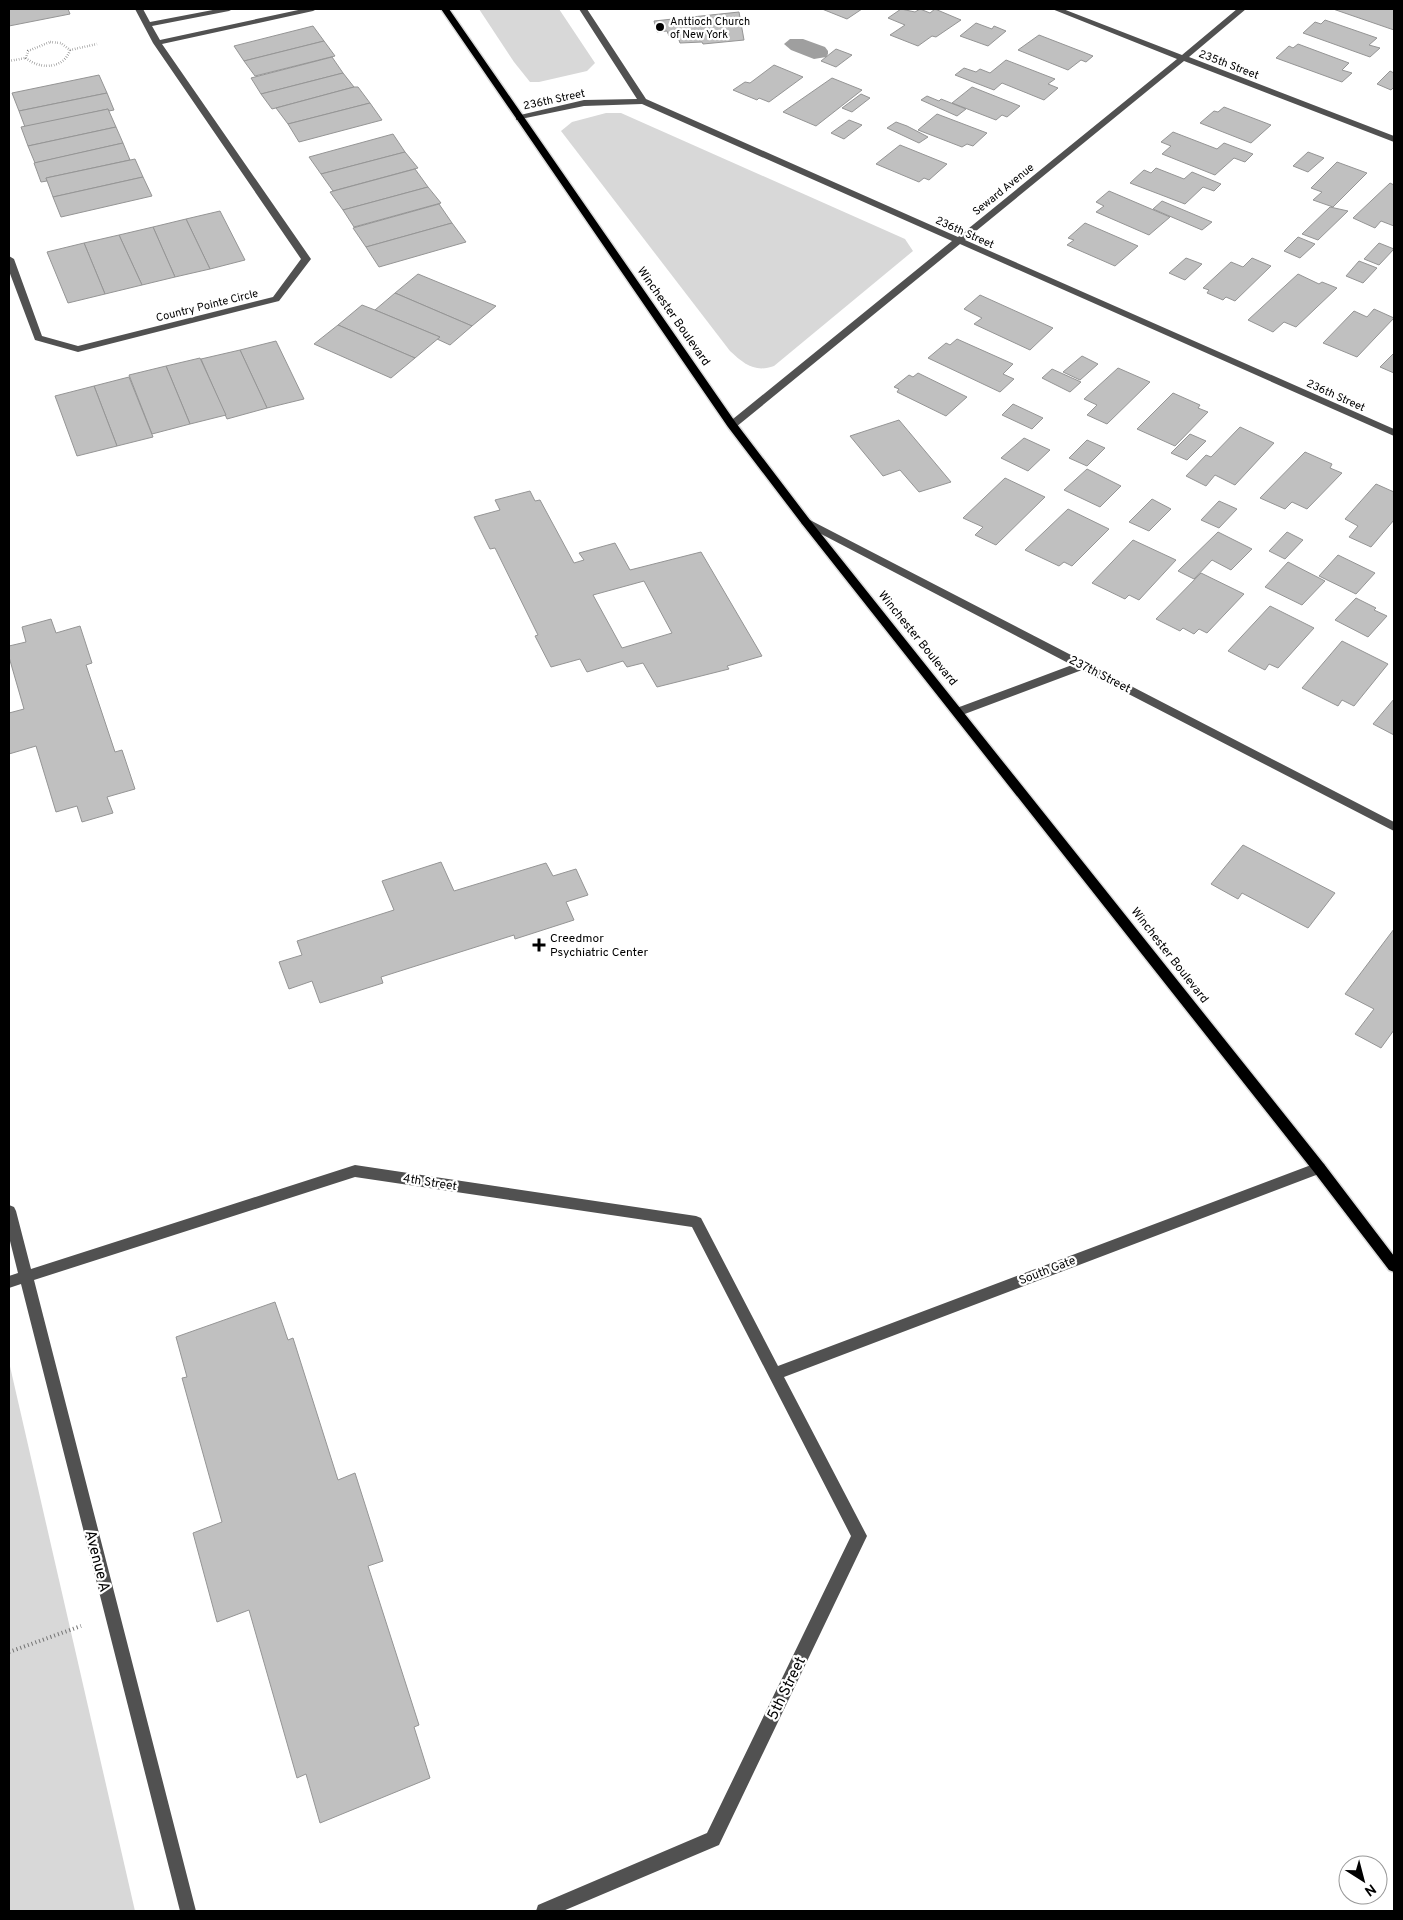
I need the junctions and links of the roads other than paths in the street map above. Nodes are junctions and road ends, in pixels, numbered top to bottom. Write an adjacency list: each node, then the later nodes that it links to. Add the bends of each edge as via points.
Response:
1 (139, 9): 8 (street, Country Pointe Circle)
2 (229, 9): 8 (street)
3 (313, 9): 9 (street)
4 (445, 9): 12 (main road, Winchester Boulevard)
5 (583, 9): 11 (street)
6 (1056, 9): 10 (street, 235th Street)
7 (1242, 9): 10 (street, Seward Avenue)
8 (148, 25): 9 (street, Country Pointe Circle)
9 (157, 42): 15 (street, Country Pointe Circle, via 306,259 276,299 78,349 38,338)
10 (1183, 58): 13 (street, 235th Street); 14 (street, Seward Avenue)
11 (643, 101): 12 (street, 236th Street, via 584,103); 14 (street, 236th Street)
12 (519, 118): 16 (main road, Winchester Boulevard)
13 (1394, 139)
14 (957, 240): 16 (street, Seward Avenue); 17 (street, 236th Street)
15 (9, 259)
16 (732, 425): 18 (main road, Winchester Boulevard)
17 (1394, 433)
18 (806, 522): 19 (street, 237th Street); 20 (main road, Winchester Boulevard)
19 (1083, 666): 20 (street); 21 (street, 237th Street)
20 (958, 712): 22 (main road, Winchester Boulevard)
21 (1394, 826)
22 (1319, 1168): 24 (main road, Winchester Boulevard); 27 (street, South Gate)
23 (9, 1210): 25 (street, Avenue A)
24 (1394, 1266)
25 (26, 1276): 26 (street, 4th Street); 27 (street, 4th Street, via 355,1171 696,1222); 28 (street, Avenue A)
26 (9, 1282)
27 (776, 1373): 29 (street, 5th Street, via 859,1536 712,1838)
28 (188, 1911)
29 (544, 1911)

